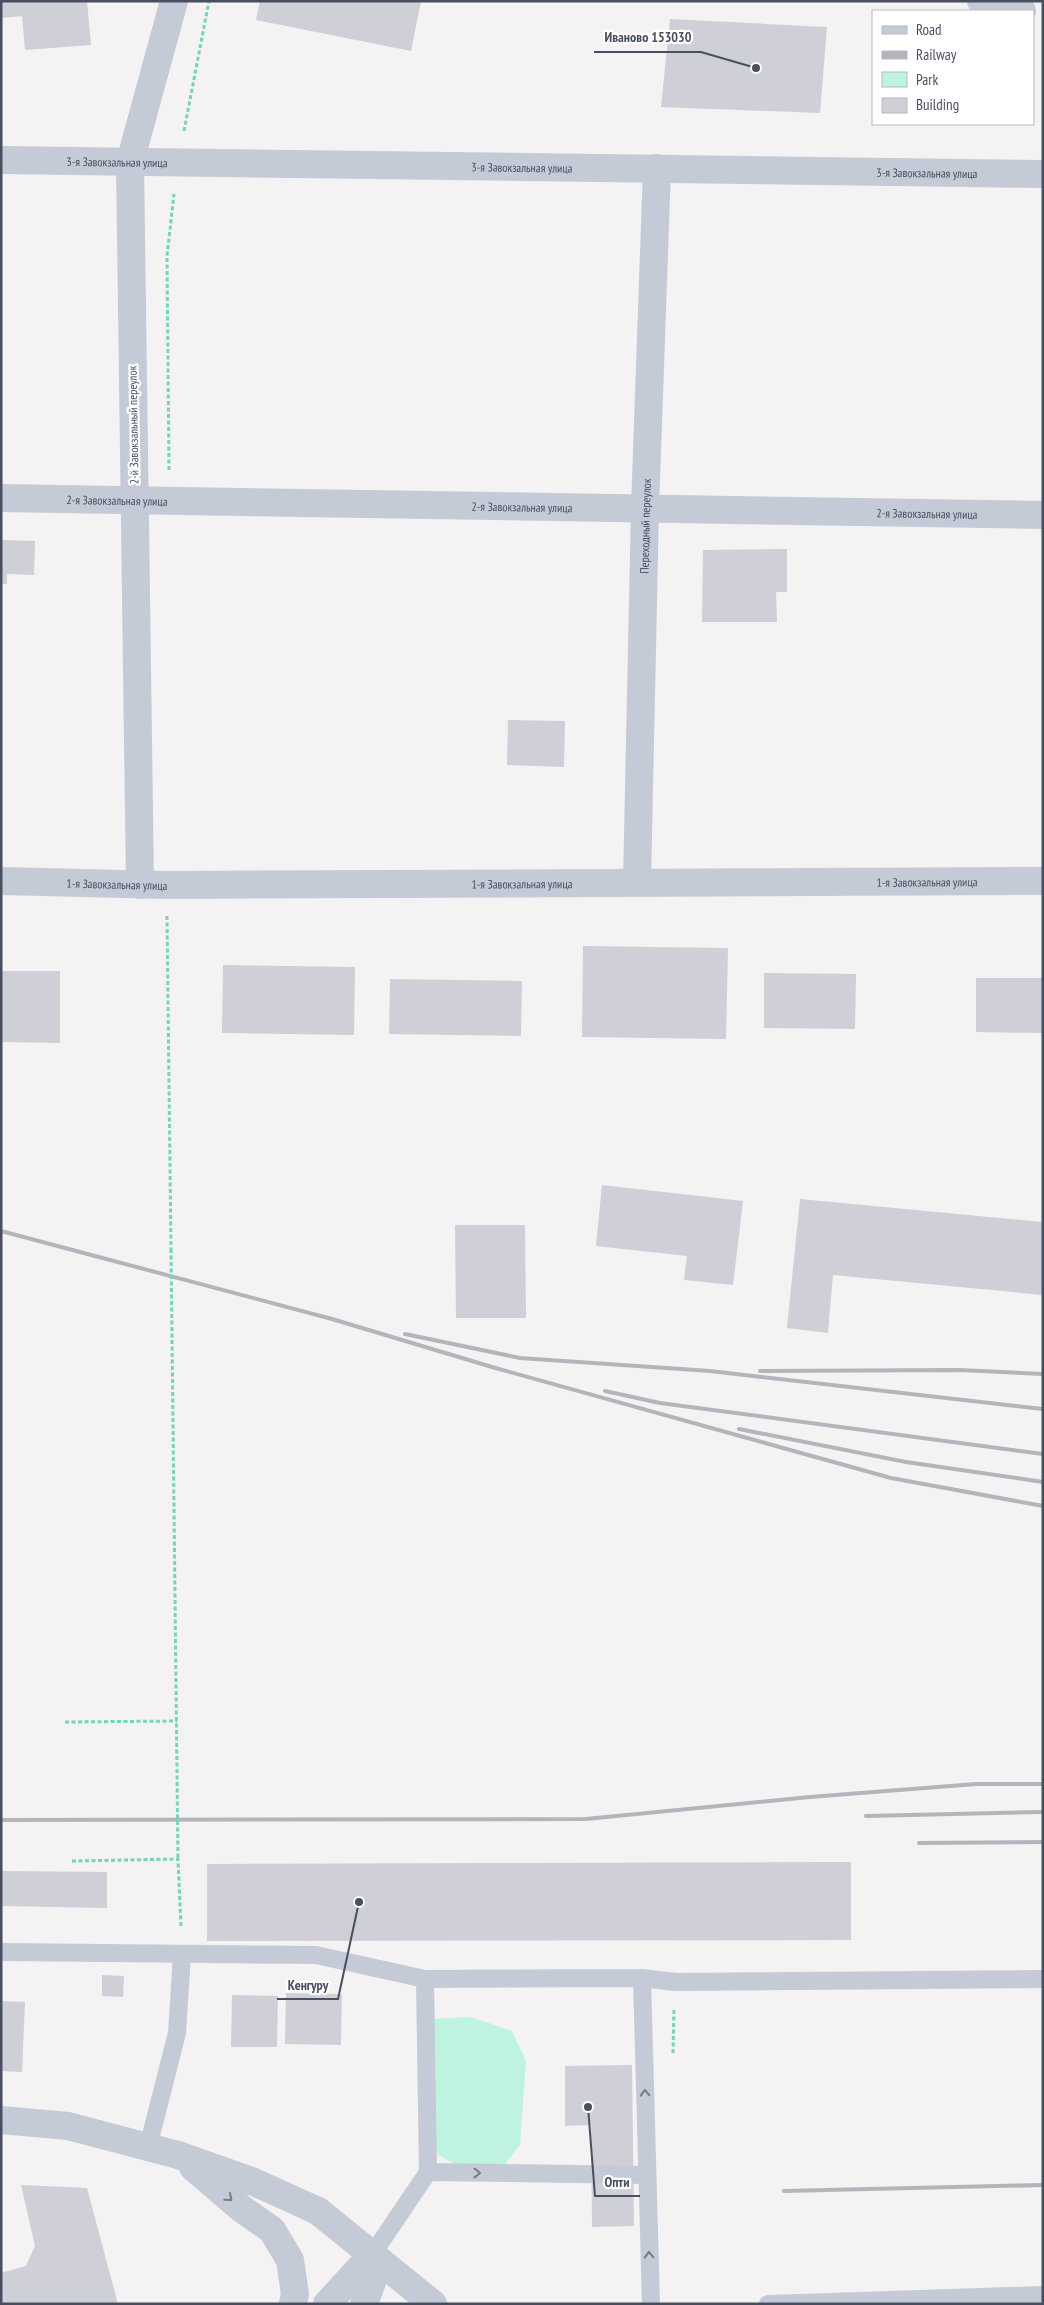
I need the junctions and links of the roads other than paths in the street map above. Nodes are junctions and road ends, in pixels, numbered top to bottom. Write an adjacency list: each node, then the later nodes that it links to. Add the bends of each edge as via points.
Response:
1 (174, 1): 5 (street, 2-й Завокзальный переулок)
2 (981, 1): 3 (street)
3 (1018, 10)
4 (1, 160): 5 (street, 3-я Завокзальная улица)
5 (130, 162): 6 (street, 3-я Завокзальная улица); 9 (street, 2-й Завокзальный переулок)
6 (657, 168): 7 (street, 3-я Завокзальная улица); 10 (street, Переходный переулок)
7 (1043, 174)
8 (1, 498): 9 (street, 2-я Завокзальная улица)
9 (134, 500): 10 (street, 2-я Завокзальная улица); 15 (street, 2-й Завокзальный переулок)
10 (645, 508): 11 (street, 2-я Завокзальная улица); 14 (street, Переходный переулок)
11 (1043, 515)
12 (1043, 881): 14 (street, 1-я Завокзальная улица)
13 (1, 882): 15 (street, 1-я Завокзальная улица)
14 (637, 882): 15 (street, 1-я Завокзальная улица)
15 (153, 885)
16 (1, 1952): 17 (lane)
17 (182, 1955): 19 (lane, via 316,1955); 22 (lane, via 177,2033)
18 (642, 1978): 19 (lane); 20 (lane, via 675,1982); 25 (lane, one-way to 18)
19 (424, 1979): 24 (lane)
20 (1043, 1979)
21 (1, 2120): 22 (street, via 68,2126)
22 (148, 2147): 23 (street)
23 (178, 2155): 26 (street, via 254,2182 318,2210); 28 (street, one-way to 28, via 272,2230 290,2260 295,2294)
24 (428, 2172): 25 (lane, one-way to 25); 26 (lane)
25 (647, 2176): 33 (lane, one-way to 25)
26 (372, 2255): 29 (street); 30 (street, via 372,2282); 31 (street); 32 (street)
27 (1043, 2295): 34 (lane)
28 (293, 2304)
29 (327, 2304)
30 (364, 2304)
31 (402, 2304)
32 (433, 2304)
33 (651, 2304)
34 (768, 2304)

